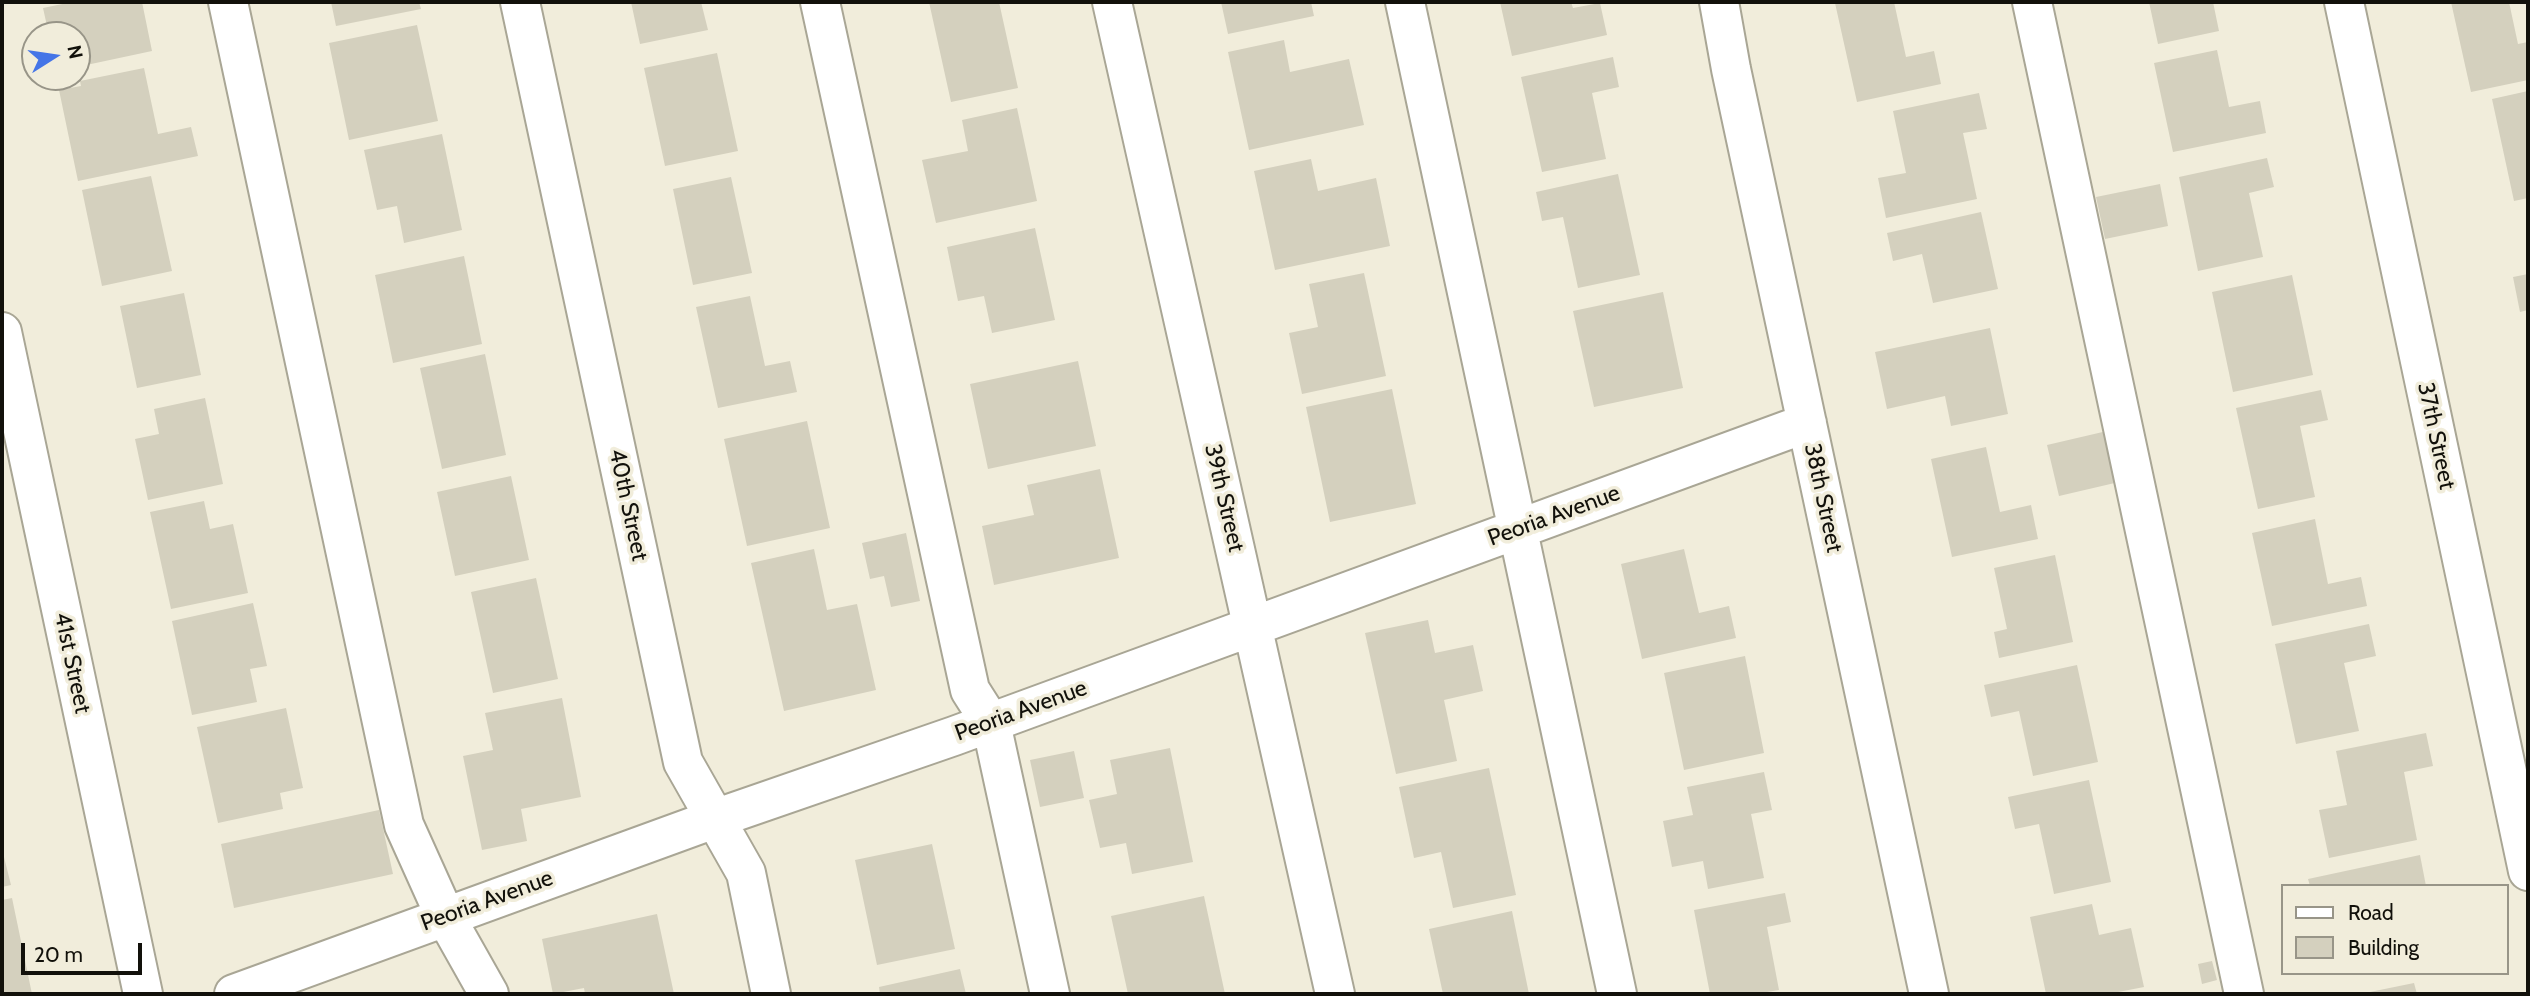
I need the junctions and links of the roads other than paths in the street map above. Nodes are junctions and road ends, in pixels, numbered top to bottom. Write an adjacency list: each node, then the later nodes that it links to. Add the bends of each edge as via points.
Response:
1 (228, 2): 16 (street, via 404,825)
2 (520, 2): 14 (street, 40th Street, via 683,762)
3 (820, 2): 13 (street, via 970,690)
4 (1112, 2): 12 (street, 39th Street)
5 (1405, 2): 11 (street)
6 (1719, 2): 10 (street, 38th Street)
7 (2032, 2): 25 (street)
8 (2344, 2): 15 (street, 37th Street)
9 (2, 332): 17 (street, 41st Street)
10 (1807, 423): 11 (street, Peoria Avenue); 24 (street, 38th Street)
11 (1518, 529): 12 (street, Peoria Avenue); 23 (street)
12 (1252, 625): 13 (street, Peoria Avenue); 22 (street, 39th Street)
13 (991, 723): 14 (street, Peoria Avenue); 21 (street)
14 (716, 818): 16 (street, Peoria Avenue); 20 (street, 40th Street, via 746,873)
15 (2528, 871)
16 (445, 916): 18 (street, Peoria Avenue); 19 (street)
17 (143, 994)
18 (234, 994)
19 (489, 994)
20 (771, 994)
21 (1050, 994)
22 (1335, 994)
23 (1618, 994)
24 (1928, 994)
25 (2244, 994)

